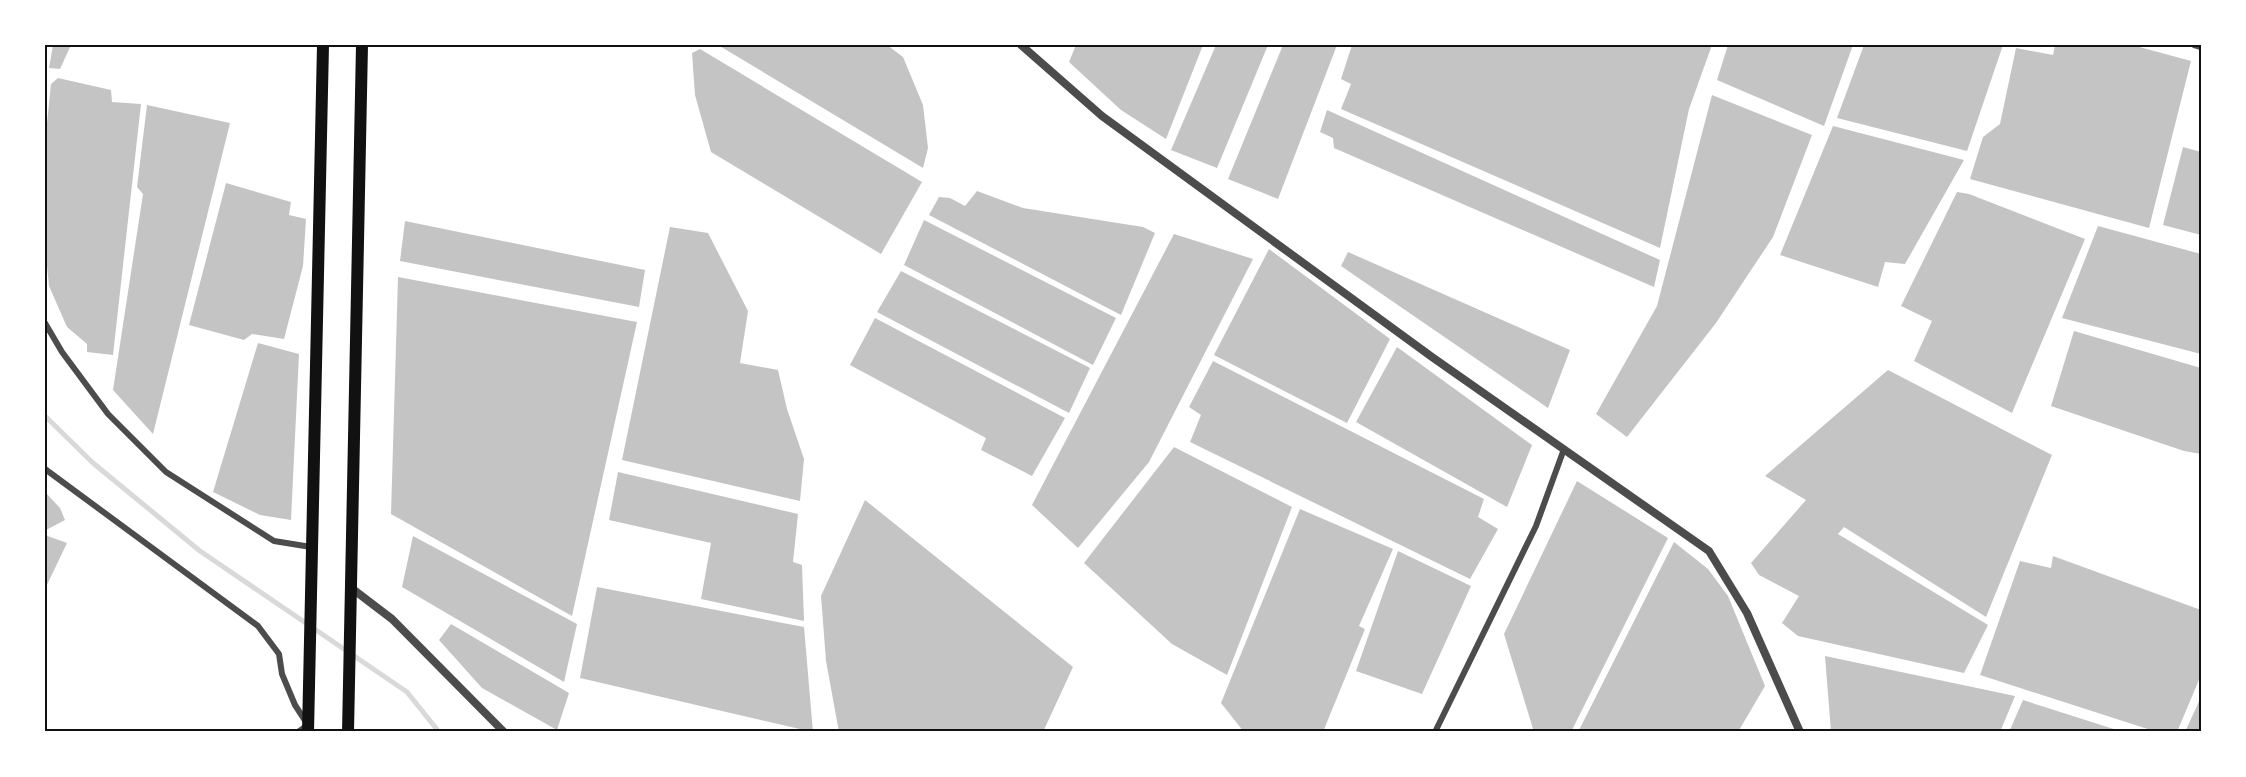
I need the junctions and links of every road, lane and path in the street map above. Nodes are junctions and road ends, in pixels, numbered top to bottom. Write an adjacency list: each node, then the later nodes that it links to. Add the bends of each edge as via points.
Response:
1 (322, 45): 9 (highway)
2 (362, 45): 10 (highway)
3 (1021, 45): 7 (street, via 1102,116)
4 (2194, 45): 5 (street)
5 (2201, 47)
6 (45, 323): 9 (street, via 108,414 166,472 274,541)
7 (1564, 449): 14 (street, via 1536,526); 15 (street, via 1709,551 1747,613)
8 (45, 469): 11 (street, via 258,626 279,654 282,674)
9 (311, 547): 11 (highway)
10 (350, 587): 12 (highway); 13 (street, via 392,619)
11 (305, 730)
12 (348, 732)
13 (504, 732)
14 (1435, 732)
15 (1800, 732)

